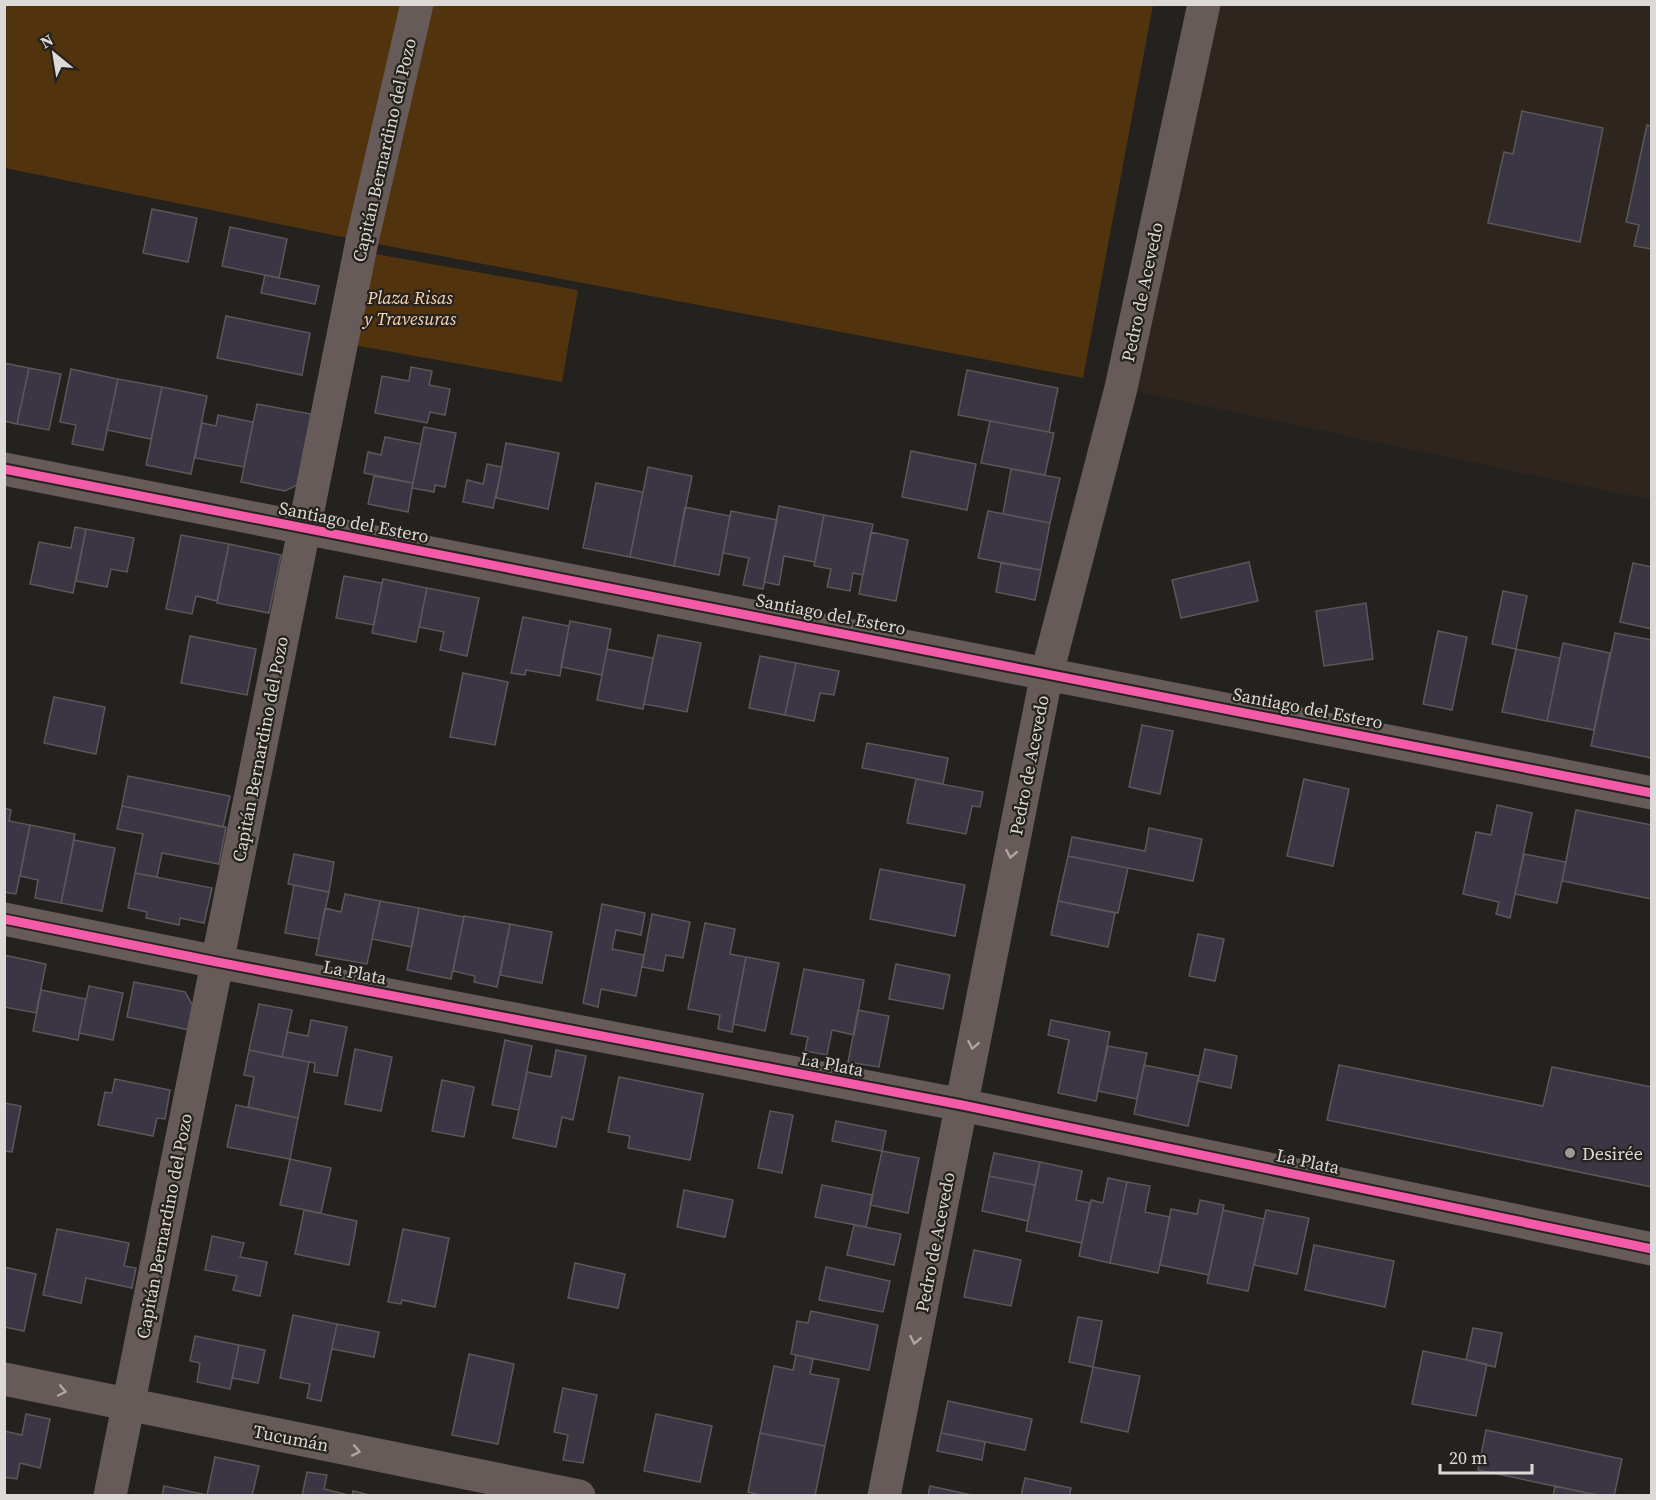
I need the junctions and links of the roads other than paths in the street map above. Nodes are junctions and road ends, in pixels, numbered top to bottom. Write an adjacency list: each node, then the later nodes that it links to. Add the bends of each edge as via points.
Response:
1 (417, 4): 4 (street, Capitán Bernardino del Pozo, via 362,241)
2 (1204, 4): 5 (street, Pedro de Acevedo, via 1121,388)
3 (4, 469): 4 (street, Santiago del Estero)
4 (304, 529): 5 (street, Santiago del Estero); 8 (street, Capitán Bernardino del Pozo)
5 (1047, 673): 6 (street, Santiago del Estero); 9 (street, Pedro de Acevedo, one-way to 9)
6 (1652, 793)
7 (4, 919): 8 (street, La Plata)
8 (217, 962): 9 (street, La Plata); 12 (street, Capitán Bernardino del Pozo)
9 (962, 1105): 10 (street, La Plata); 15 (street, Pedro de Acevedo, one-way to 15)
10 (1652, 1249)
11 (4, 1379): 12 (street, Tucumán, one-way to 12)
12 (128, 1406): 13 (street, Capitán Bernardino del Pozo); 14 (street, Tucumán, one-way to 14)
13 (110, 1496)
14 (579, 1496)
15 (884, 1496)

